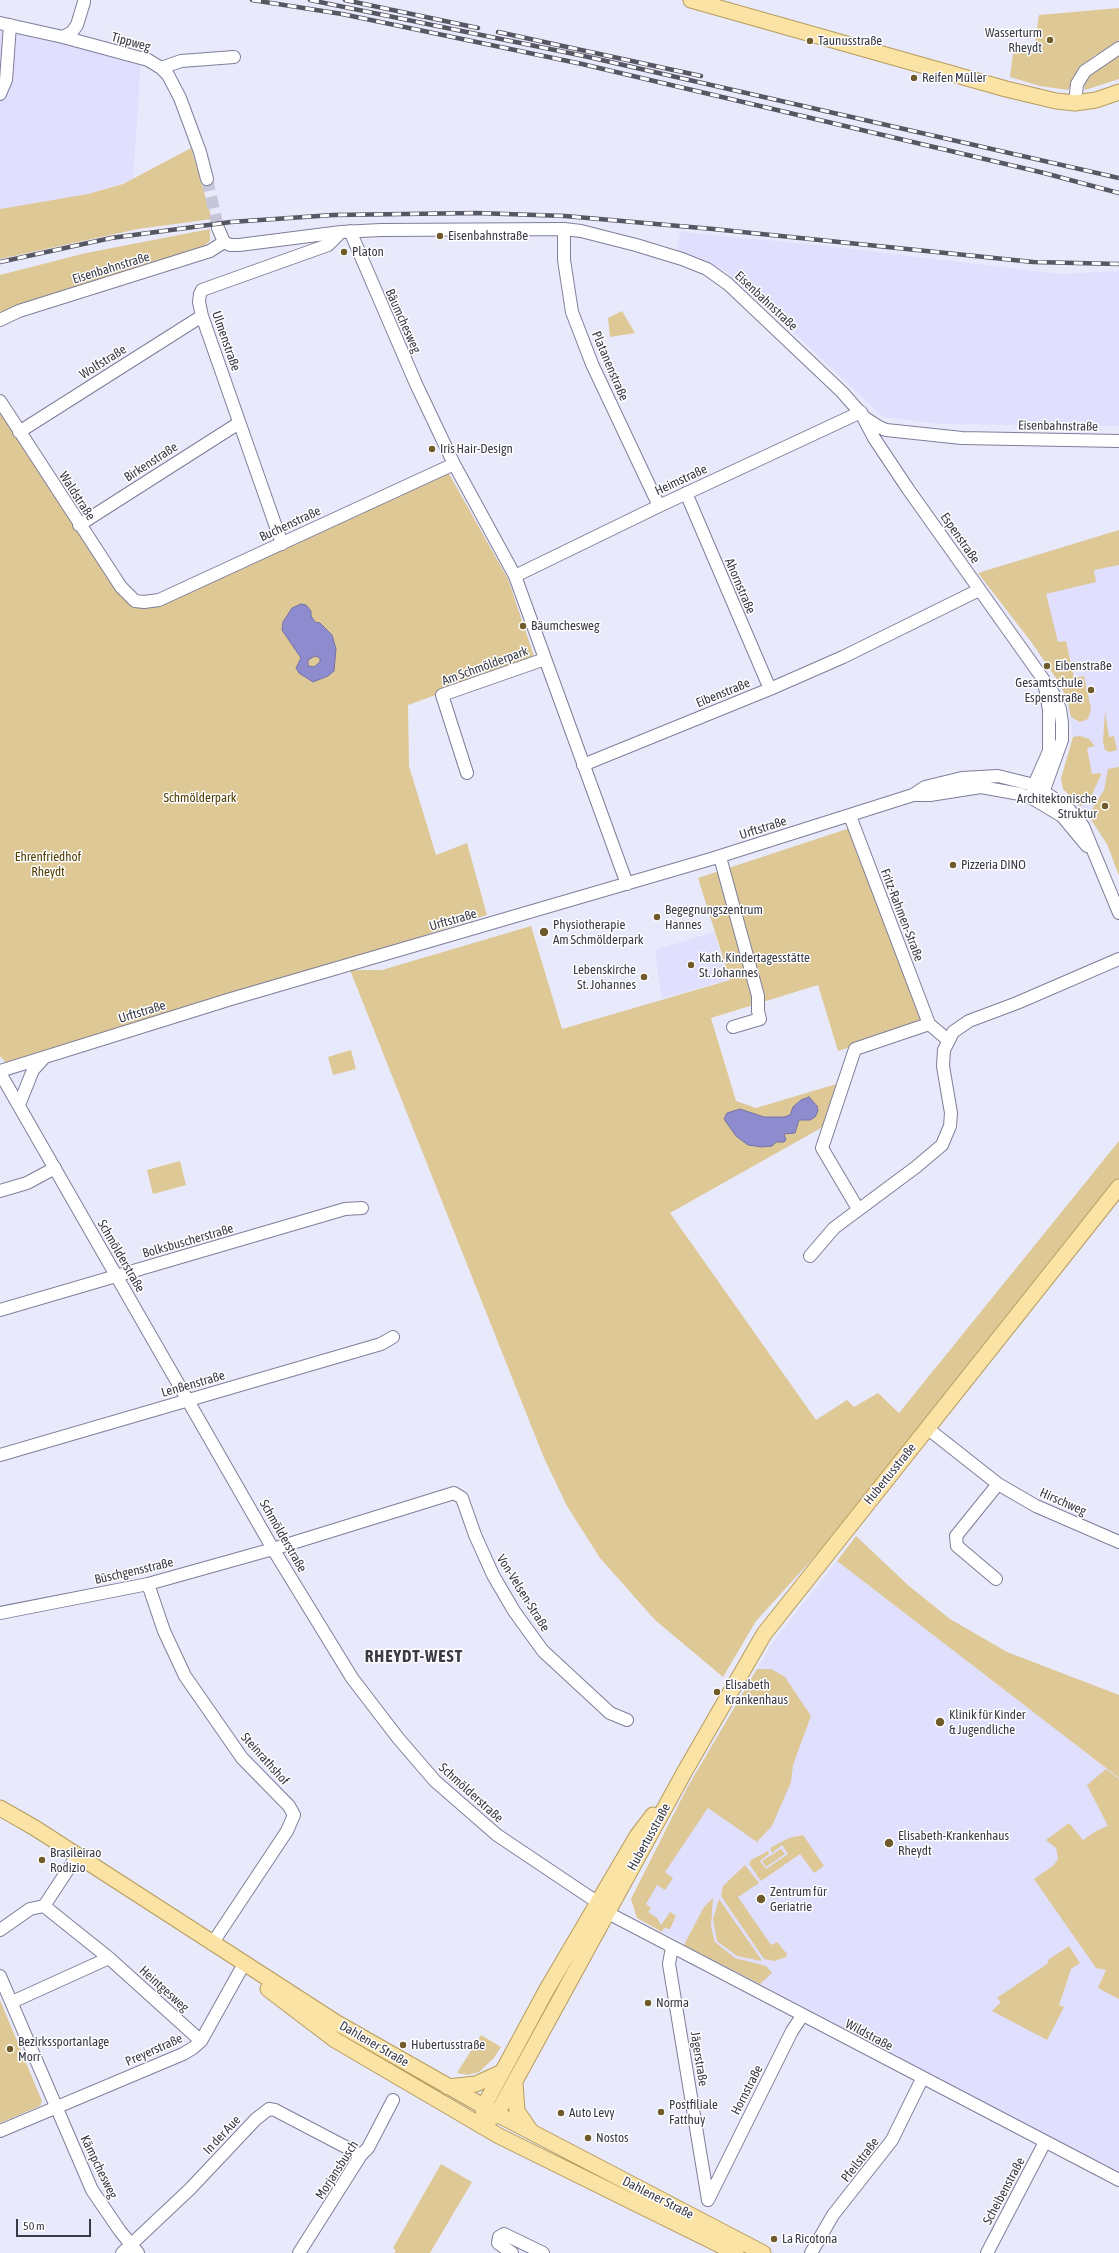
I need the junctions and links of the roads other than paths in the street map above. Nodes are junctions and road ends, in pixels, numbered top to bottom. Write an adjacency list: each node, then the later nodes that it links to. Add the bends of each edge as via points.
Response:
1 (699, 1): 10 (main road, via 1006,89)
2 (84, 2): 4 (street, via 77,25 72,32)
3 (5, 24): 4 (street, Tippweg); 9 (street, via 6,80)
4 (63, 37): 7 (street, Tippweg, via 148,60)
5 (1119, 48): 10 (street, via 1085,71 1077,84)
6 (234, 58): 7 (street, via 181,61)
7 (162, 68): 11 (street, Tippweg, via 180,98)
8 (1119, 92): 10 (main road, via 1096,100)
9 (0, 94)
10 (1074, 103)
11 (207, 179)
12 (218, 228): 15 (street)
13 (564, 229): 14 (street, Eisenbahnstraße); 19 (street, Eisenbahnstraße, via 581,231 659,252 707,270 728,284); 25 (street, Platanenstraße, via 564,260 572,312 592,364)
14 (346, 232): 15 (street, Eisenbahnstraße, via 239,245); 16 (street, Ulmenstraße, via 328,245 202,290 198,302); 23 (street, Bäumchesweg)
15 (224, 242): 17 (street, Eisenbahnstraße, via 210,251 19,311)
16 (202, 316): 20 (street, Ulmenstraße); 21 (street, Wolfstraße)
17 (0, 320)
18 (0, 402): 21 (street, Waldstraße)
19 (861, 412): 22 (street, Eisenbahnstraße, via 870,422 886,430 962,438); 24 (street, Heimstraße); 29 (street, Espenstraße, via 874,438)
20 (239, 422): 26 (street, Birkenstraße); 27 (street, Ulmenstraße)
21 (19, 432): 26 (street, Waldstraße)
22 (1119, 441)
23 (454, 464): 27 (street, Buchenstraße); 28 (street, Bäumchesweg)
24 (686, 493): 25 (street, Heimstraße); 32 (street, Ahornstraße)
25 (659, 506): 28 (street, Heimstraße)
26 (79, 525): 30 (street, Waldstraße, via 120,587)
27 (282, 544): 30 (street, Buchenstraße, via 159,600)
28 (515, 576): 31 (street, Bäumchesweg)
29 (979, 590): 32 (street, Eibenstraße); 35 (street, Espenstraße, via 1042,676 1060,709 1062,740 1058,753)
30 (135, 601)
31 (545, 659): 33 (street, Bäumchesweg); 34 (street, Am Schmölderpark, via 442,695)
32 (770, 689): 33 (street, Eibenstraße)
33 (583, 765): 41 (street, Bäumchesweg)
34 (467, 773)
35 (1038, 787): 36 (street, Urftstraße, via 998,776 979,776 925,787); 37 (street); 40 (street, Urftstraße, via 1068,808 1083,826)
36 (913, 795): 37 (street, Urftstraße, via 930,796 981,787); 38 (street, Urftstraße)
37 (1032, 798): 40 (street, Urftstraße, via 1062,816)
38 (850, 816): 39 (street, Urftstraße); 44 (street, Fritz-Rahmen-Straße)
39 (720, 857): 41 (street, Urftstraße); 45 (street, via 758,996 760,1019)
40 (1097, 858): 42 (street, Urftstraße)
41 (627, 884): 47 (street, Urftstraße, via 231,999)
42 (1119, 913)
43 (1119, 959): 46 (street, via 1018,1003 969,1021 961,1025)
44 (929, 1024): 46 (street, Fritz-Rahmen-Straße); 54 (street, via 855,1049 822,1148)
45 (733, 1027)
46 (948, 1040): 54 (street, via 944,1050 943,1066 951,1113 950,1126 942,1144 916,1167)
47 (43, 1059): 48 (street, Urftstraße); 49 (street, via 33,1070)
48 (0, 1072): 49 (street, Schmölderstraße)
49 (19, 1105): 50 (street, Schmölderstraße)
50 (54, 1168): 52 (street, via 27,1183); 56 (street, Schmölderstraße)
51 (1119, 1187): 60 (main road, Hubertusstraße)
52 (0, 1191)
53 (362, 1208): 56 (street, Bolksbuscherstraße, via 345,1209)
54 (858, 1209): 55 (street, via 834,1228)
55 (810, 1256)
56 (117, 1276): 57 (street, Bolksbuscherstraße); 59 (street, Schmölderstraße)
57 (0, 1310)
58 (393, 1337): 59 (street, Lenßenstraße, via 382,1344)
59 (189, 1400): 61 (street, Lenßenstraße); 64 (street, Schmölderstraße)
60 (927, 1428): 62 (street, Hirschweg); 73 (main road, Hubertusstraße, via 774,1620 730,1690 682,1776 637,1836)
61 (0, 1455)
62 (998, 1484): 63 (street, Hirschweg, via 1036,1506); 65 (street, via 956,1536 957,1546)
63 (1118, 1539)
64 (273, 1549): 66 (street, Büschgensstraße); 68 (street, Von-Velsen-Straße, via 454,1493 462,1498 475,1536 493,1575 514,1611 543,1651 610,1713); 73 (street, Schmölderstraße, via 352,1678 398,1738 436,1781 497,1834)
65 (996, 1579)
66 (148, 1584): 67 (street, Büschgensstraße); 75 (street, Steinrathshof, via 164,1631 189,1682 242,1758 289,1806 294,1815 287,1831)
67 (0, 1613)
68 (626, 1720)
69 (0, 1808): 75 (main road, Dahlener Straße, via 35,1828)
70 (0, 1819): 71 (main road, Dahlener Straße)
71 (73, 1862): 72 (street); 78 (main road, Dahlener Straße)
72 (44, 1906): 74 (street, via 30,1909); 77 (street, Heintgesweg)
73 (602, 1907): 76 (street, Wildstraße); 83 (main road, Hubertusstraße, via 538,2005); 85 (main road, Hubertusstraße, via 551,2018)
74 (0, 1930)
75 (212, 1944): 86 (main road, Dahlener Straße, via 337,2023)
76 (672, 1947): 81 (street, Wildstraße); 97 (street, Jägerstraße, via 669,1964)
77 (109, 1958): 80 (street); 82 (street, Heintgesweg)
78 (240, 1971): 82 (street, Preyerstraße); 91 (main road, Dahlener Straße, via 335,2040)
79 (0, 1976): 80 (street)
80 (12, 2002): 89 (street)
81 (802, 2016): 84 (street, Wildstraße); 97 (street, Hornstraße, via 792,2031)
82 (201, 2041): 89 (street, Preyerstraße, via 183,2054)
83 (502, 2072): 86 (main road, via 476,2084); 88 (main road, Hubertusstraße)
84 (922, 2079): 94 (street, Wildstraße); 105 (street, Pfeilstraße, via 892,2140 833,2215)
85 (515, 2082): 90 (main road, Hubertusstraße); 93 (main road, via 514,2097 517,2110)
86 (448, 2087): 88 (main road, Dahlener Straße)
87 (393, 2100): 95 (street, Morjansbusch, via 368,2148)
88 (484, 2106): 90 (main road, Dahlener Straße); 91 (main road, Hubertusstraße)
89 (56, 2108): 92 (street, Preyerstraße); 98 (street, Kämpchesweg, via 92,2190)
90 (497, 2114): 91 (main road, Hubertusstraße); 93 (main road, Dahlener Straße)
91 (481, 2126): 104 (main road, Dahlener Straße)
92 (0, 2131)
93 (533, 2134): 100 (main road, Dahlener Straße)
94 (1045, 2142): 96 (street, Wildstraße); 106 (street, Scheibenstraße)
95 (361, 2155): 98 (street, In der Aue, via 269,2109 256,2119); 101 (street, Morjansbusch)
96 (1119, 2180)
97 (708, 2200)
98 (131, 2250)
99 (538, 2251): 102 (street, via 504,2234 498,2243); 103 (street)
100 (759, 2252)
101 (299, 2253)
102 (512, 2253)
103 (521, 2253)
104 (736, 2253)
105 (811, 2253)
106 (987, 2253)

